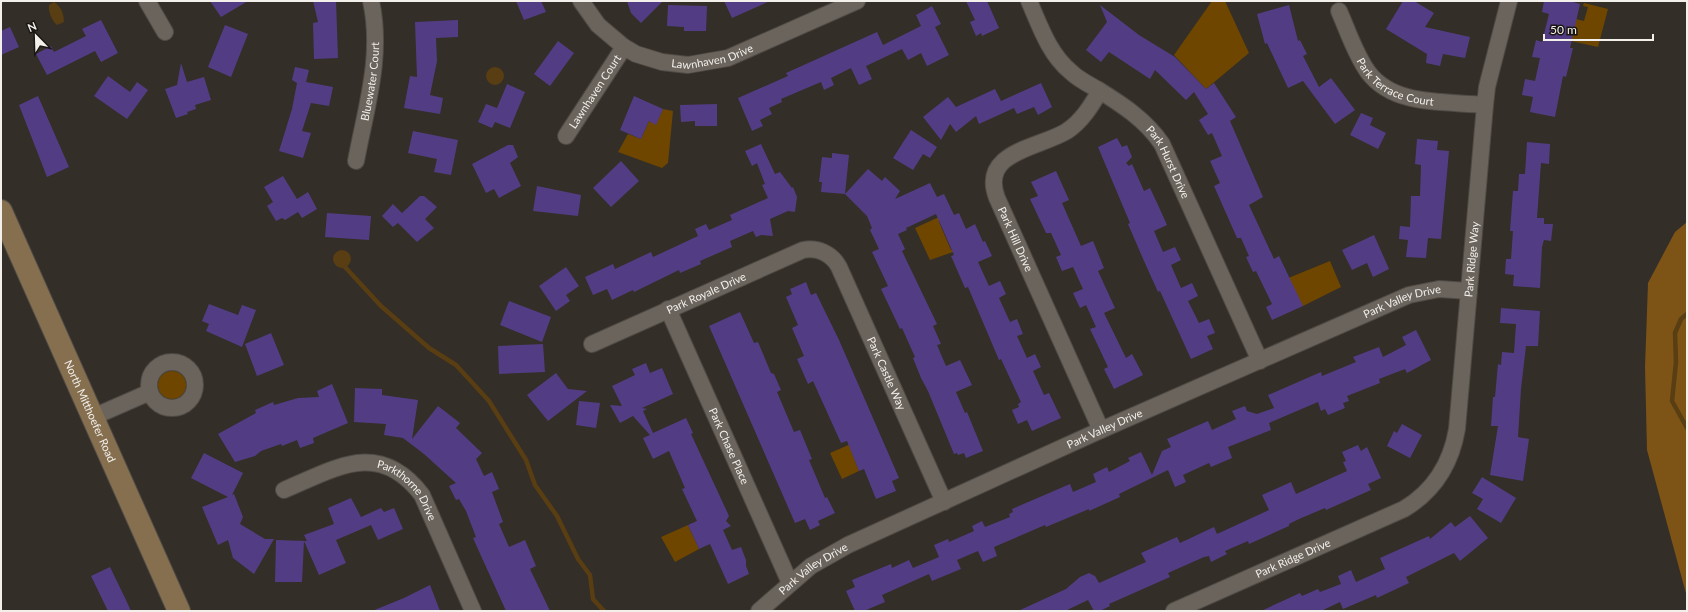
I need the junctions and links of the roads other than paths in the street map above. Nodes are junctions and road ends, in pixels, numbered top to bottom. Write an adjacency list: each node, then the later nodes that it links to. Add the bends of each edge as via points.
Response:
1 (147, 1): 8 (street)
2 (371, 1): 13 (street, Bluewater Court, via 376,33 376,60)
3 (581, 1): 9 (street, Lawnhaven Drive, via 598,26)
4 (857, 1): 9 (street, Lawnhaven Drive, via 728,58 702,64 662,62 636,54)
5 (1029, 1): 10 (street, Park Hurst Drive, via 1054,53 1075,76)
6 (1509, 1): 11 (street, Park Ridge Way, via 1487,86)
7 (1339, 11): 11 (street, Park Terrace Court, via 1365,66 1384,87 1417,99)
8 (165, 32)
9 (624, 47): 12 (street, Lawnhaven Court)
10 (1100, 91): 19 (street, Park Hurst Drive, via 1138,116 1162,144); 22 (street, Park Hill Drive, via 1089,108 1067,130 1005,159 996,172 994,188)
11 (1485, 104): 16 (street, Park Ridge Way)
12 (566, 136)
13 (356, 161)
14 (1, 211): 21 (main road, North Mitthoefer Road)
15 (821, 251): 17 (street, Park Royale Drive, via 803,250); 24 (street, Park Castle Way, via 830,256 839,267)
16 (1469, 290): 19 (street, Park Valley Drive, via 1439,288 1409,295); 25 (street, Park Ridge Way, via 1454,443 1450,457 1436,481 1422,497)
17 (668, 309): 18 (street, Park Royale Drive); 26 (street, Park Chase Place)
18 (592, 344)
19 (1260, 361): 22 (street, Park Valley Drive)
20 (150, 392): 21 (street)
21 (93, 418): 27 (main road, North Mitthoefer Road)
22 (1101, 430): 24 (street, Park Valley Drive)
23 (284, 490): 28 (street, Parkthorne Drive, via 353,463 375,464 396,470 411,481 422,495)
24 (944, 502): 26 (street, Park Valley Drive, via 848,545 811,566)
25 (1410, 505): 30 (street, Park Ridge Drive)
26 (790, 582): 29 (street, Park Valley Drive)
27 (179, 611)
28 (473, 611)
29 (759, 611)
30 (1174, 611)

